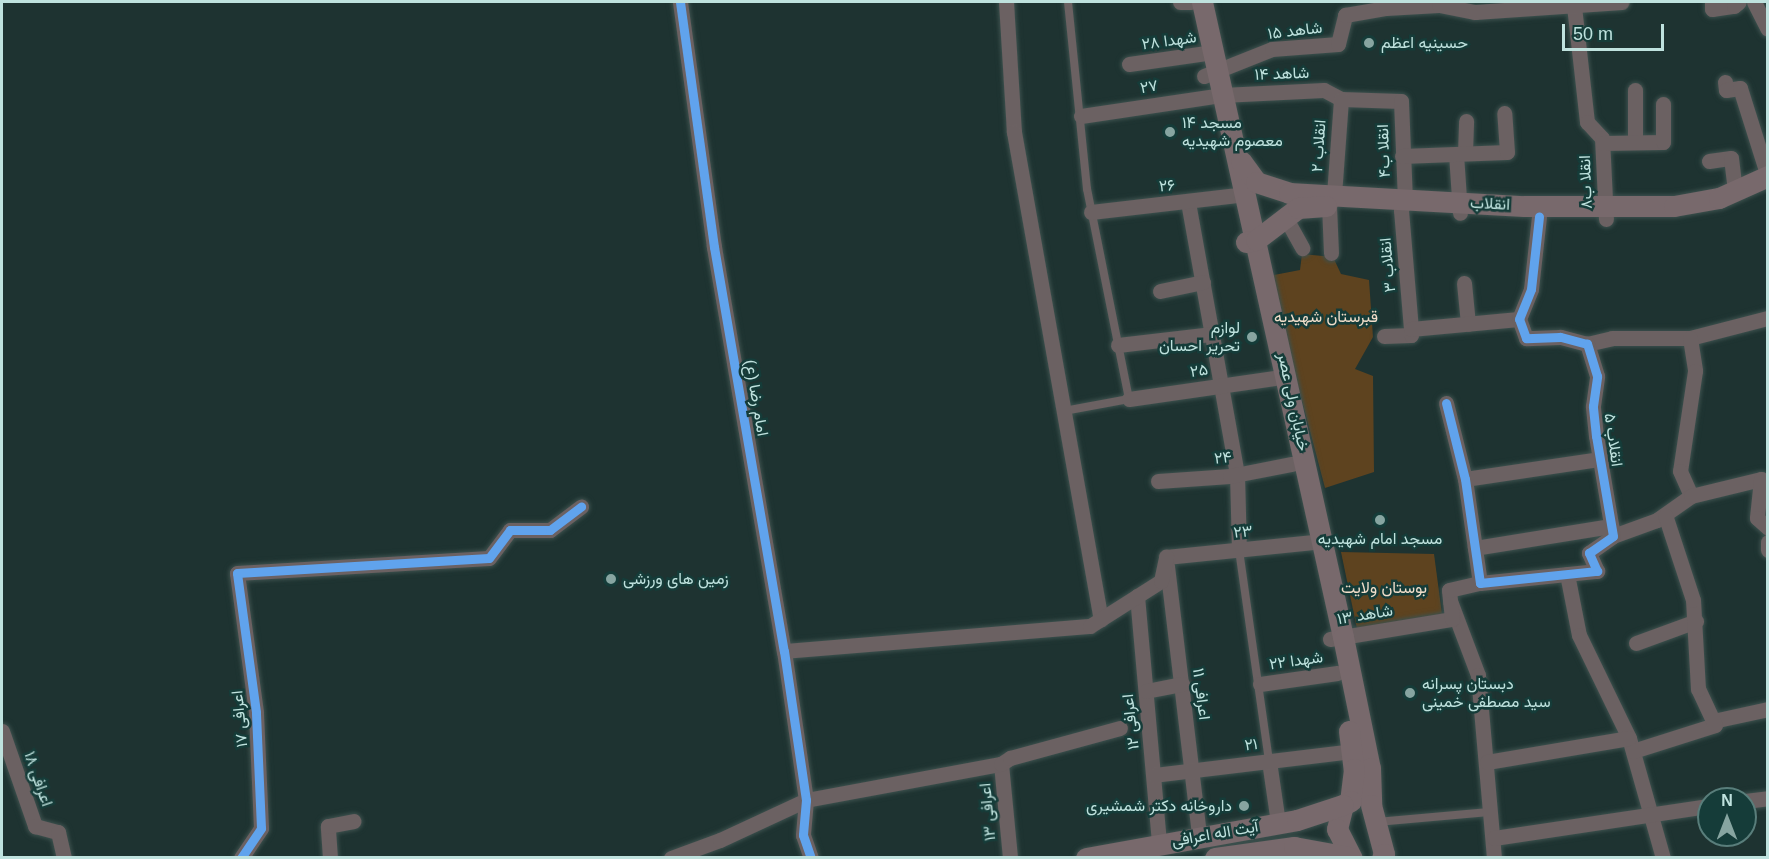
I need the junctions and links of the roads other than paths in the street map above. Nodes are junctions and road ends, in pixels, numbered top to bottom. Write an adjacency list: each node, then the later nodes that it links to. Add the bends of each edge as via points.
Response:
1 (680, 2): 88 (street, امام رضا (ع), via 714,247)
2 (1006, 2): 63 (street, via 1014,132)
3 (1068, 2): 24 (lane)
4 (1180, 2): 5 (street)
5 (1188, 2): 17 (main road, خیابان ولی عصر)
6 (1202, 2): 17 (main road, خیابان ولی عصر)
7 (1622, 2): 13 (street, شاهد ۱۵)
8 (1712, 2): 9 (street, via 1712,9)
9 (1739, 2)
10 (1754, 2): 15 (street)
11 (1438, 3): 12 (street, شاهد ۱۵, via 1475,12); 14 (street, شاهد ۱۵)
12 (1530, 6): 13 (street, شاهد ۱۵)
13 (1574, 6): 27 (street, انقلا ب۸, via 1587,122)
14 (1344, 8): 17 (street, شاهد ۱۵, via 1338,44 1272,49)
15 (1767, 29)
16 (1129, 64): 17 (street, شهدا ۲۸)
17 (1211, 75): 20 (street, شاهد ۱۴, via 1324,90); 24 (street, ۲۷); 29 (main road, خیابان ولی عصر)
18 (1725, 82): 32 (street, via 1726,90 1740,88)
19 (1635, 90): 26 (street)
20 (1341, 99): 21 (street, شاهد ۱۴); 36 (street, انقلاب ۲)
21 (1401, 101): 30 (street, انقلا ب۴)
22 (1663, 104): 26 (street, via 1663,142)
23 (1504, 113): 28 (street, via 1507,152)
24 (1080, 116): 40 (lane)
25 (1466, 121): 28 (street)
26 (1635, 142): 27 (street)
27 (1603, 143): 41 (street, انقلا ب۸)
28 (1460, 154): 30 (street); 39 (street)
29 (1230, 156): 35 (main road, خیابان ولی عصر); 36 (main road, انقلاب, via 1266,189)
30 (1402, 156): 38 (street, انقلا ب۴)
31 (1708, 161): 34 (street, via 1731,158)
32 (1767, 176): 34 (main road, انقلاب)
33 (1767, 190): 41 (main road, انقلاب, via 1698,215)
34 (1735, 191): 41 (main road, انقلاب, via 1694,203)
35 (1239, 195): 37 (street, ۲۶); 44 (main road, خیابان ولی عصر)
36 (1331, 201): 38 (main road, انقلاب); 42 (main road, انقلاب); 46 (street, انقلاب ۲)
37 (1188, 202): 40 (street, ۲۶); 47 (street)
38 (1403, 205): 39 (main road, انقلاب); 53 (street, انقلاب ۳)
39 (1460, 207): 41 (main road, انقلاب); 43 (main road, انقلاب)
40 (1091, 212): 58 (lane)
41 (1606, 214): 43 (main road, انقلاب)
42 (1284, 215): 44 (main road, انقلاب); 45 (street)
43 (1539, 216): 51 (street, via 1532,289)
44 (1249, 241): 59 (main road, خیابان ولی عصر); 74 (main road, خیابان ولی عصر)
45 (1302, 248)
46 (1331, 253)
47 (1203, 282): 49 (street); 54 (street)
48 (1464, 283): 52 (street)
49 (1160, 291)
50 (1767, 318): 56 (street)
51 (1519, 319): 52 (street); 57 (street, via 1526,338 1560,337)
52 (1468, 324): 53 (street)
53 (1412, 329): 55 (street, via 1411,335)
54 (1212, 334): 58 (street); 60 (street)
55 (1384, 336)
56 (1690, 338): 57 (street, via 1612,338); 69 (street, via 1695,371 1680,471)
57 (1587, 344): 64 (street, انقلاب ۵, via 1598,376 1593,406)
58 (1118, 345): 61 (lane)
59 (1274, 378): 60 (street, ۲۵); 65 (main road, خیابان ولی عصر)
60 (1221, 386): 61 (street, ۲۵); 66 (street)
61 (1129, 399): 63 (lane)
62 (1446, 403): 67 (street)
63 (1064, 411): 84 (street)
64 (1599, 459): 67 (street); 73 (street, انقلاب ۵)
65 (1293, 464): 66 (street, ۲۴); 74 (main road, خیابان ولی عصر)
66 (1237, 474): 68 (street, ۲۴); 77 (street)
67 (1465, 479): 76 (street)
68 (1158, 481)
69 (1691, 496): 71 (street); 72 (street, via 1761,479 1757,518)
70 (581, 507): 119 (street, اعرافی ۱۷, via 550,530 510,530 489,558 237,573 256,712 261,828)
71 (1665, 515): 73 (street); 85 (street, via 1693,600)
72 (1767, 528)
73 (1612, 531): 76 (street); 80 (street, via 1589,553 1597,571)
74 (1316, 542): 77 (street, ۲۳); 86 (main road, خیابان ولی عصر)
75 (1767, 542): 78 (street)
76 (1475, 548): 81 (street)
77 (1239, 550): 79 (street, ۲۳); 91 (lane)
78 (1767, 550)
79 (1166, 557): 82 (street, via 1161,581); 90 (street, اعرافی ۱۱)
80 (1567, 574): 81 (street); 97 (street, via 1579,635)
81 (1480, 583): 83 (street, شاهد ۱۳, via 1449,590)
82 (1137, 596): 84 (street); 92 (street, اعرافی ۱۲)
83 (1450, 601): 86 (street, شاهد ۱۳, via 1452,619); 100 (street, via 1478,675)
84 (1101, 619): 88 (street, via 1090,626)
85 (1696, 621): 87 (street); 94 (street, via 1693,644 1698,688)
86 (1337, 638): 89 (main road, خیابان ولی عصر); 109 (main road, خیابان ولی عصر, via 1370,768)
87 (1636, 643)
88 (784, 651): 104 (street, امام رضا (ع))
89 (1337, 673): 91 (street, شهدا ۲۲); 98 (main road, خیابان ولی عصر)
90 (1182, 684): 92 (street); 102 (street, اعرافی ۱۱)
91 (1260, 684): 99 (lane)
92 (1146, 691): 103 (street, اعرافی ۱۲)
93 (1767, 710): 94 (street)
94 (1713, 721): 97 (street, via 1715,725)
95 (1120, 728): 101 (street, via 1010,758)
96 (2, 731): 118 (street, اعرافی ۱۸, via 35,826 58,831)
97 (1631, 744): 100 (street); 108 (street)
98 (1353, 751): 99 (street, ۲۱); 105 (main road, خیابان ولی عصر)
99 (1269, 761): 102 (street, ۲۱); 111 (street)
100 (1487, 762): 107 (street)
101 (1001, 764): 104 (street); 123 (street, اعرافی ۱۳)
102 (1192, 770): 103 (street, ۲۱); 112 (street, اعرافی ۱۱)
103 (1154, 775): 114 (street, اعرافی ۱۲)
104 (806, 800): 121 (street); 122 (street, امام رضا (ع), via 802,835)
105 (1346, 803): 109 (main road, via 1364,801); 111 (main road, آیت اله اعرافی); 116 (main road, خیابان ولی عصر, via 1337,829)
106 (1697, 807): 108 (street)
107 (1493, 812): 109 (lane); 113 (street)
108 (1652, 813): 113 (street); 127 (street)
109 (1374, 814): 117 (main road, خیابان ولی عصر)
110 (354, 821): 120 (street, via 328,826)
111 (1287, 821): 112 (main road, آیت اله اعرافی); 115 (main road, via 1308,834)
112 (1199, 836): 114 (main road, آیت اله اعرافی)
113 (1494, 838): 126 (street)
114 (1159, 843): 124 (main road, آیت اله اعرافی)
115 (1305, 847): 116 (main road, آیت اله اعرافی); 125 (main road, آیت اله اعرافی)
116 (1351, 857)
117 (1384, 857)
118 (64, 858)
119 (241, 858)
120 (330, 858)
121 (671, 858)
122 (811, 858)
123 (1010, 858)
124 (1086, 858)
125 (1215, 858)
126 (1494, 858)
127 (1663, 858)

